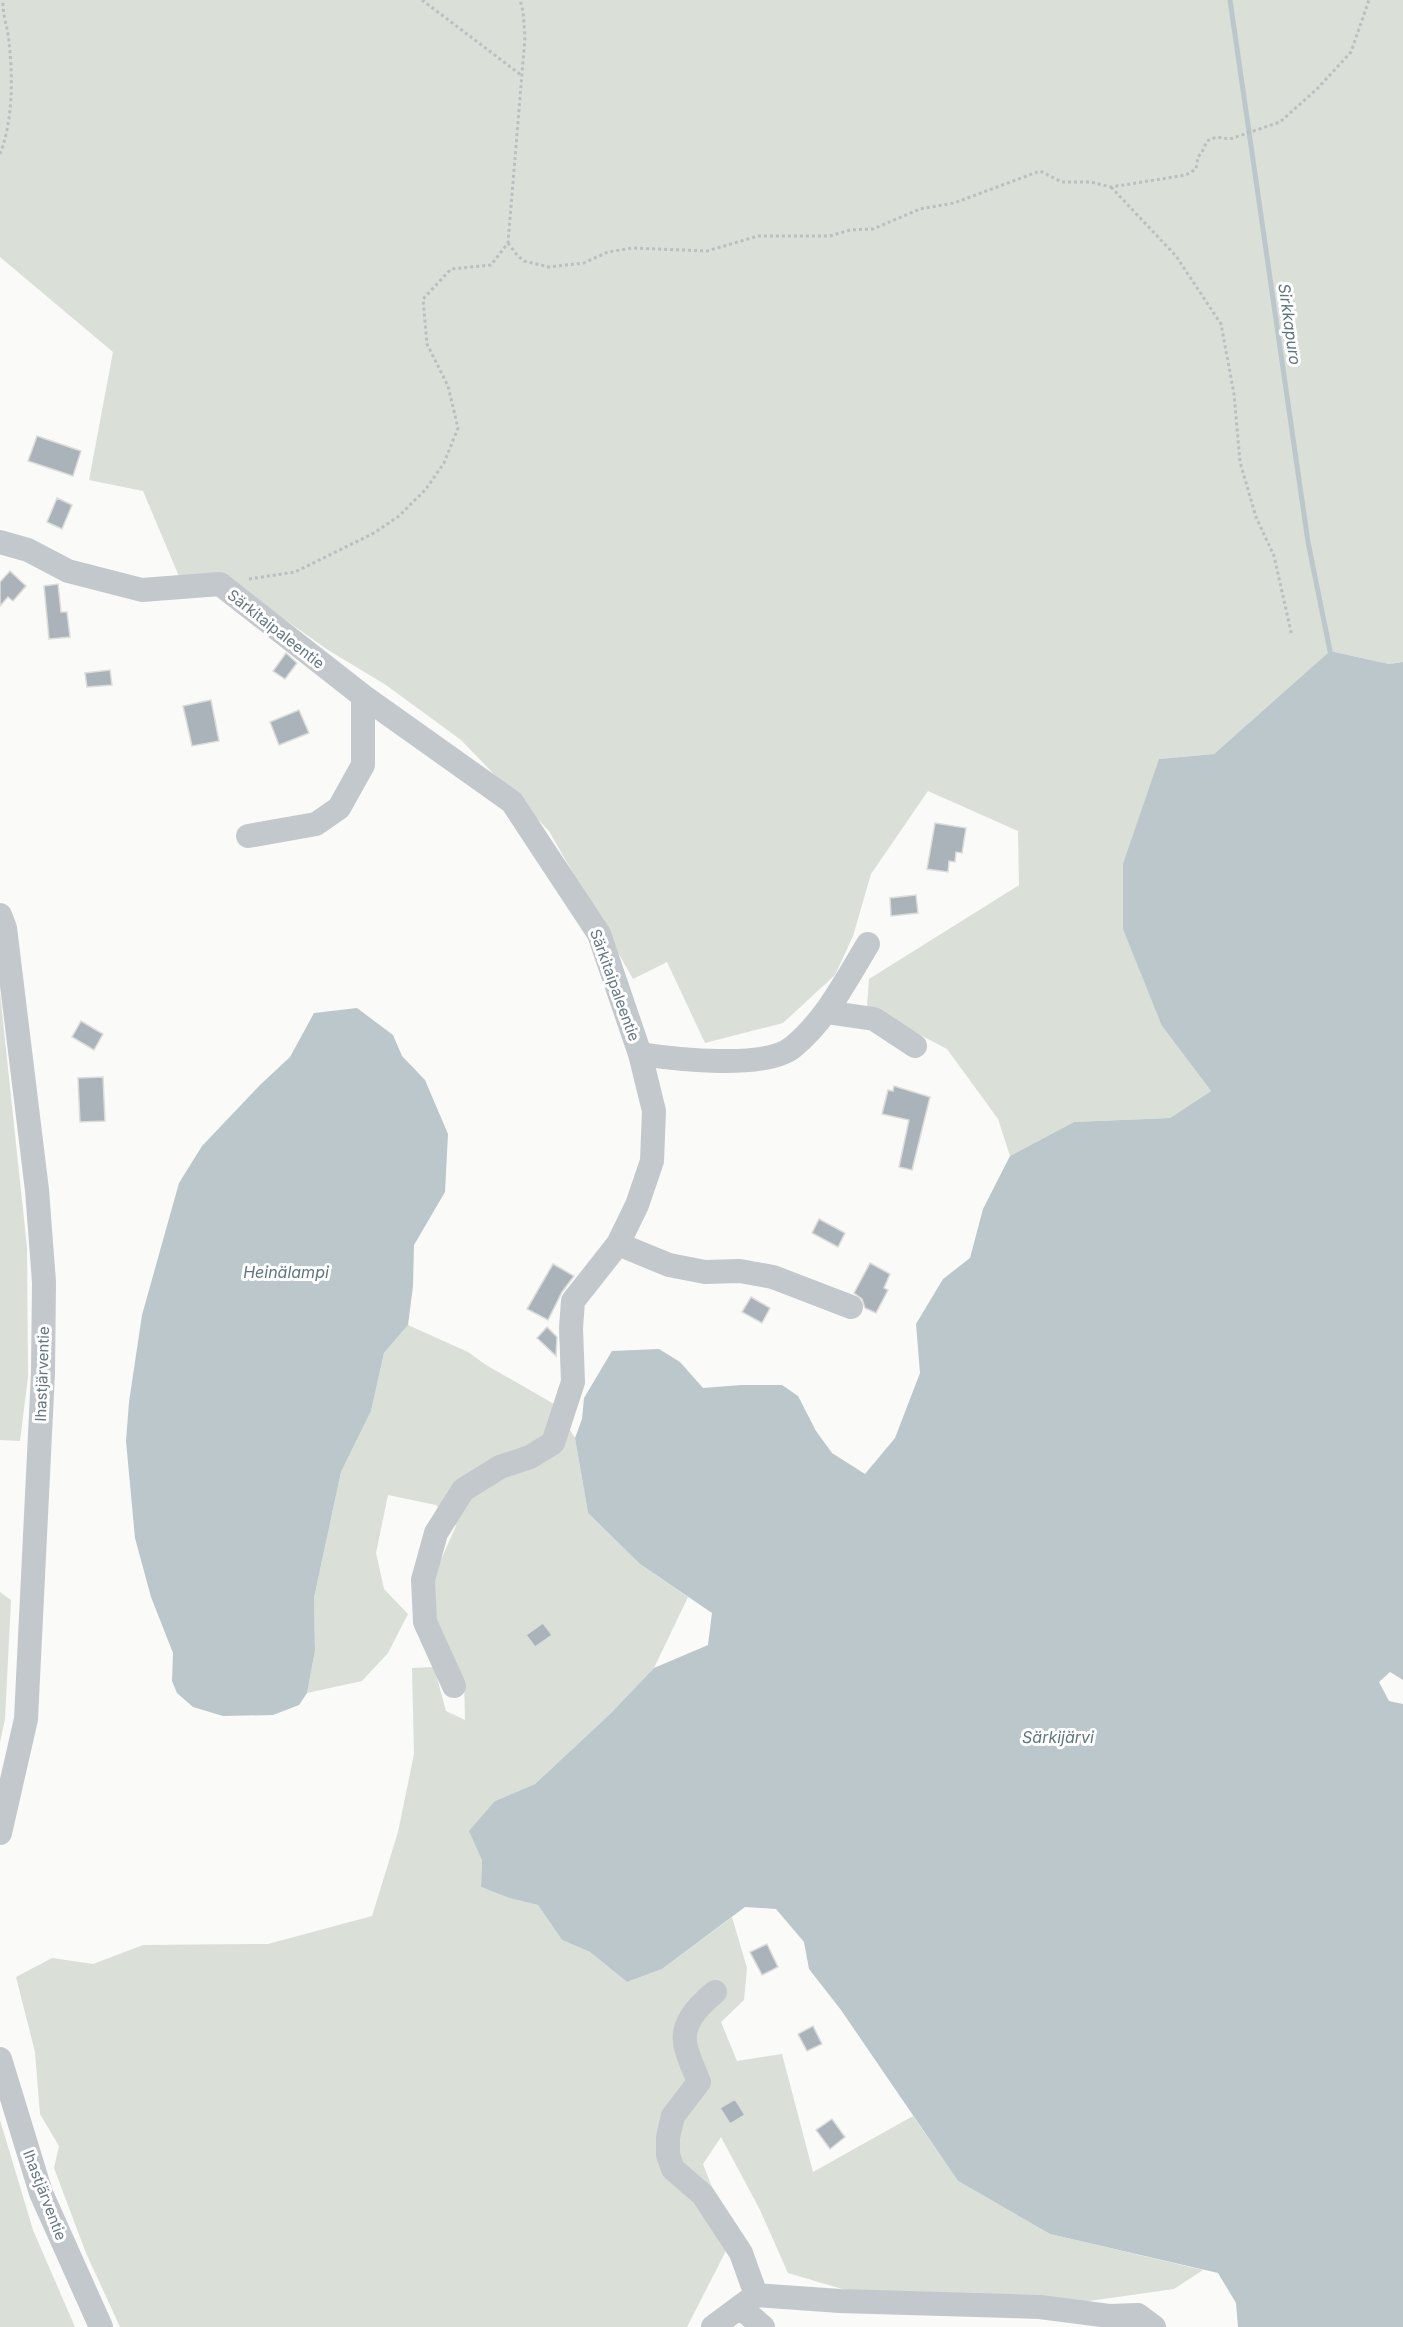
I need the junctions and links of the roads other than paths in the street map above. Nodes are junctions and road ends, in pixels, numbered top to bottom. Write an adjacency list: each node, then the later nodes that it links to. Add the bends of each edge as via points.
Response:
1 (0, 542): 2 (street, Särkitaipaleentie, via 28,550 68,571 142,590 220,584)
2 (363, 696): 3 (street, via 363,765 339,808 316,824); 8 (street, Särkitaipaleentie, via 512,802 599,934)
3 (248, 836)
4 (0, 915): 12 (street, Ihastjärventie, via 5,928 24,1077 44,1282 26,1719)
5 (868, 944): 6 (street)
6 (826, 1012): 7 (street, via 874,1019); 8 (street, via 792,1049 761,1059 680,1060)
7 (915, 1046)
8 (640, 1054): 9 (street, Särkitaipaleentie, via 654,1111 652,1161)
9 (618, 1244): 10 (street, via 669,1265 773,1277); 11 (street, Särkitaipaleentie, via 573,1301 573,1382 553,1443 530,1457 500,1467 463,1490 436,1533 423,1580 425,1622)
10 (851, 1307)
11 (454, 1686)
12 (0, 1833)
13 (715, 1992): 15 (street, via 698,2007 684,2031 686,2050 699,2082 673,2116 668,2155 673,2169 703,2195 741,2253)
14 (0, 2059): 16 (street, Ihastjärventie, via 41,2193)
15 (748, 2301): 17 (street); 18 (street); 19 (street, via 1040,2307 1109,2316 1138,2315)
16 (101, 2327)
17 (713, 2327)
18 (763, 2327)
19 (1154, 2327)

